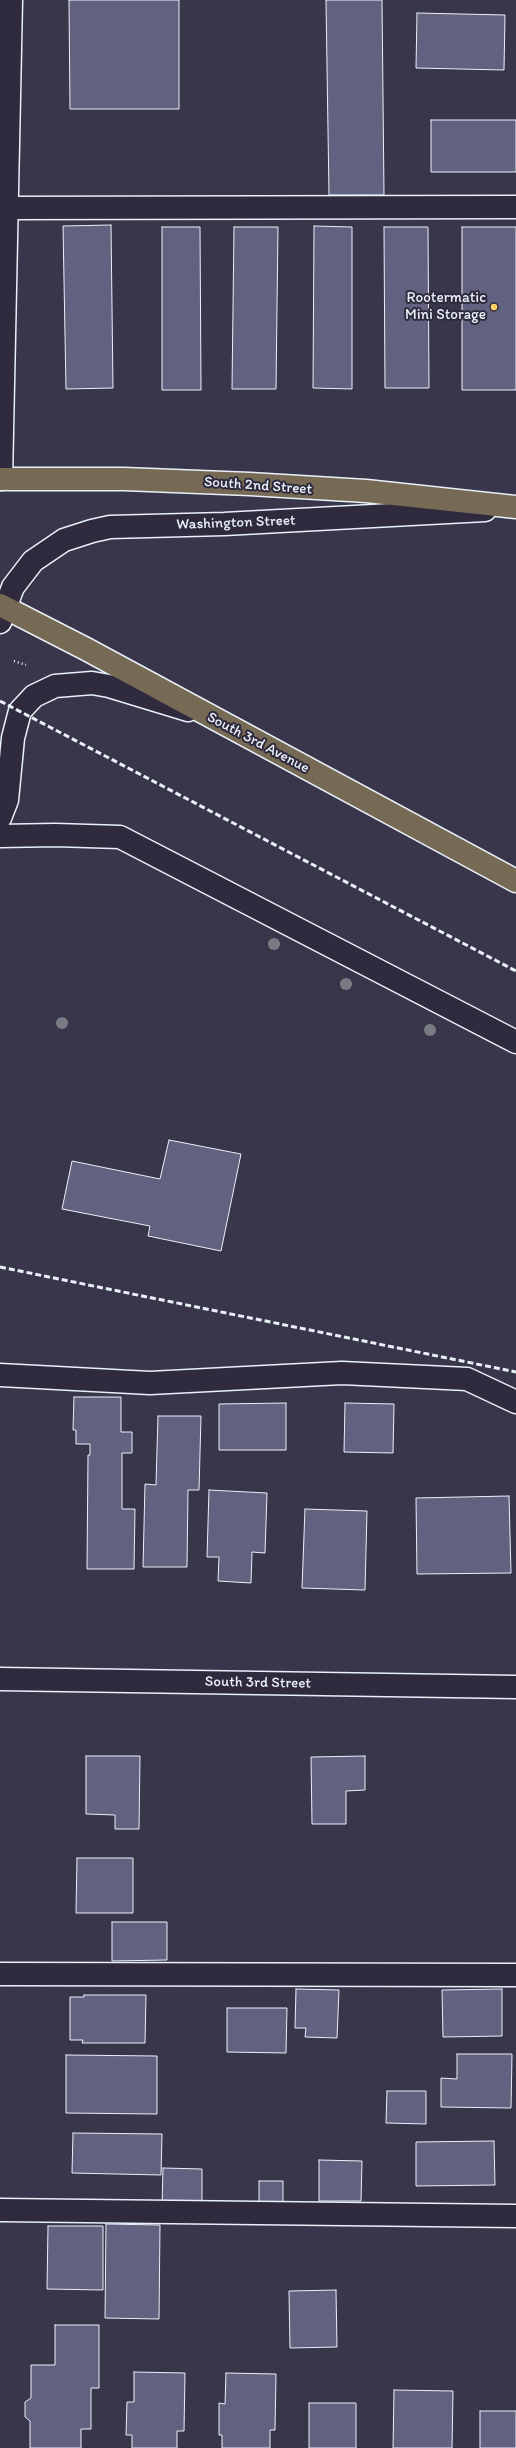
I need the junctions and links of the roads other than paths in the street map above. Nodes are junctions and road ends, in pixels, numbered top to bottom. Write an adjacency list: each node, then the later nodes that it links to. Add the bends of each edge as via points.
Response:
1 (11, 0): 3 (street)
2 (516, 207): 3 (street)
3 (3, 208): 4 (street)
4 (0, 478): 5 (main road, South 2nd Street, via 250,484 366,491)
5 (516, 508): 6 (street, Washington Street, via 224,524 110,527 64,540 33,561 17,582)
6 (1, 611): 7 (main road, South 3rd Avenue, via 86,649)
7 (210, 717): 8 (street, via 92,683 55,686 34,696 20,712 13,738 7,800); 10 (main road, South 3rd Avenue)
8 (0, 818)
9 (0, 836): 11 (street, via 55,834 120,837)
10 (516, 881)
11 (516, 1042)
12 (0, 1375): 13 (street, via 150,1383 342,1373 467,1379)
13 (516, 1402)
14 (0, 1679): 15 (street, South 3rd Street)
15 (516, 1687)
16 (0, 1974): 17 (street)
17 (516, 1975)
18 (0, 2210): 19 (street)
19 (516, 2216)

